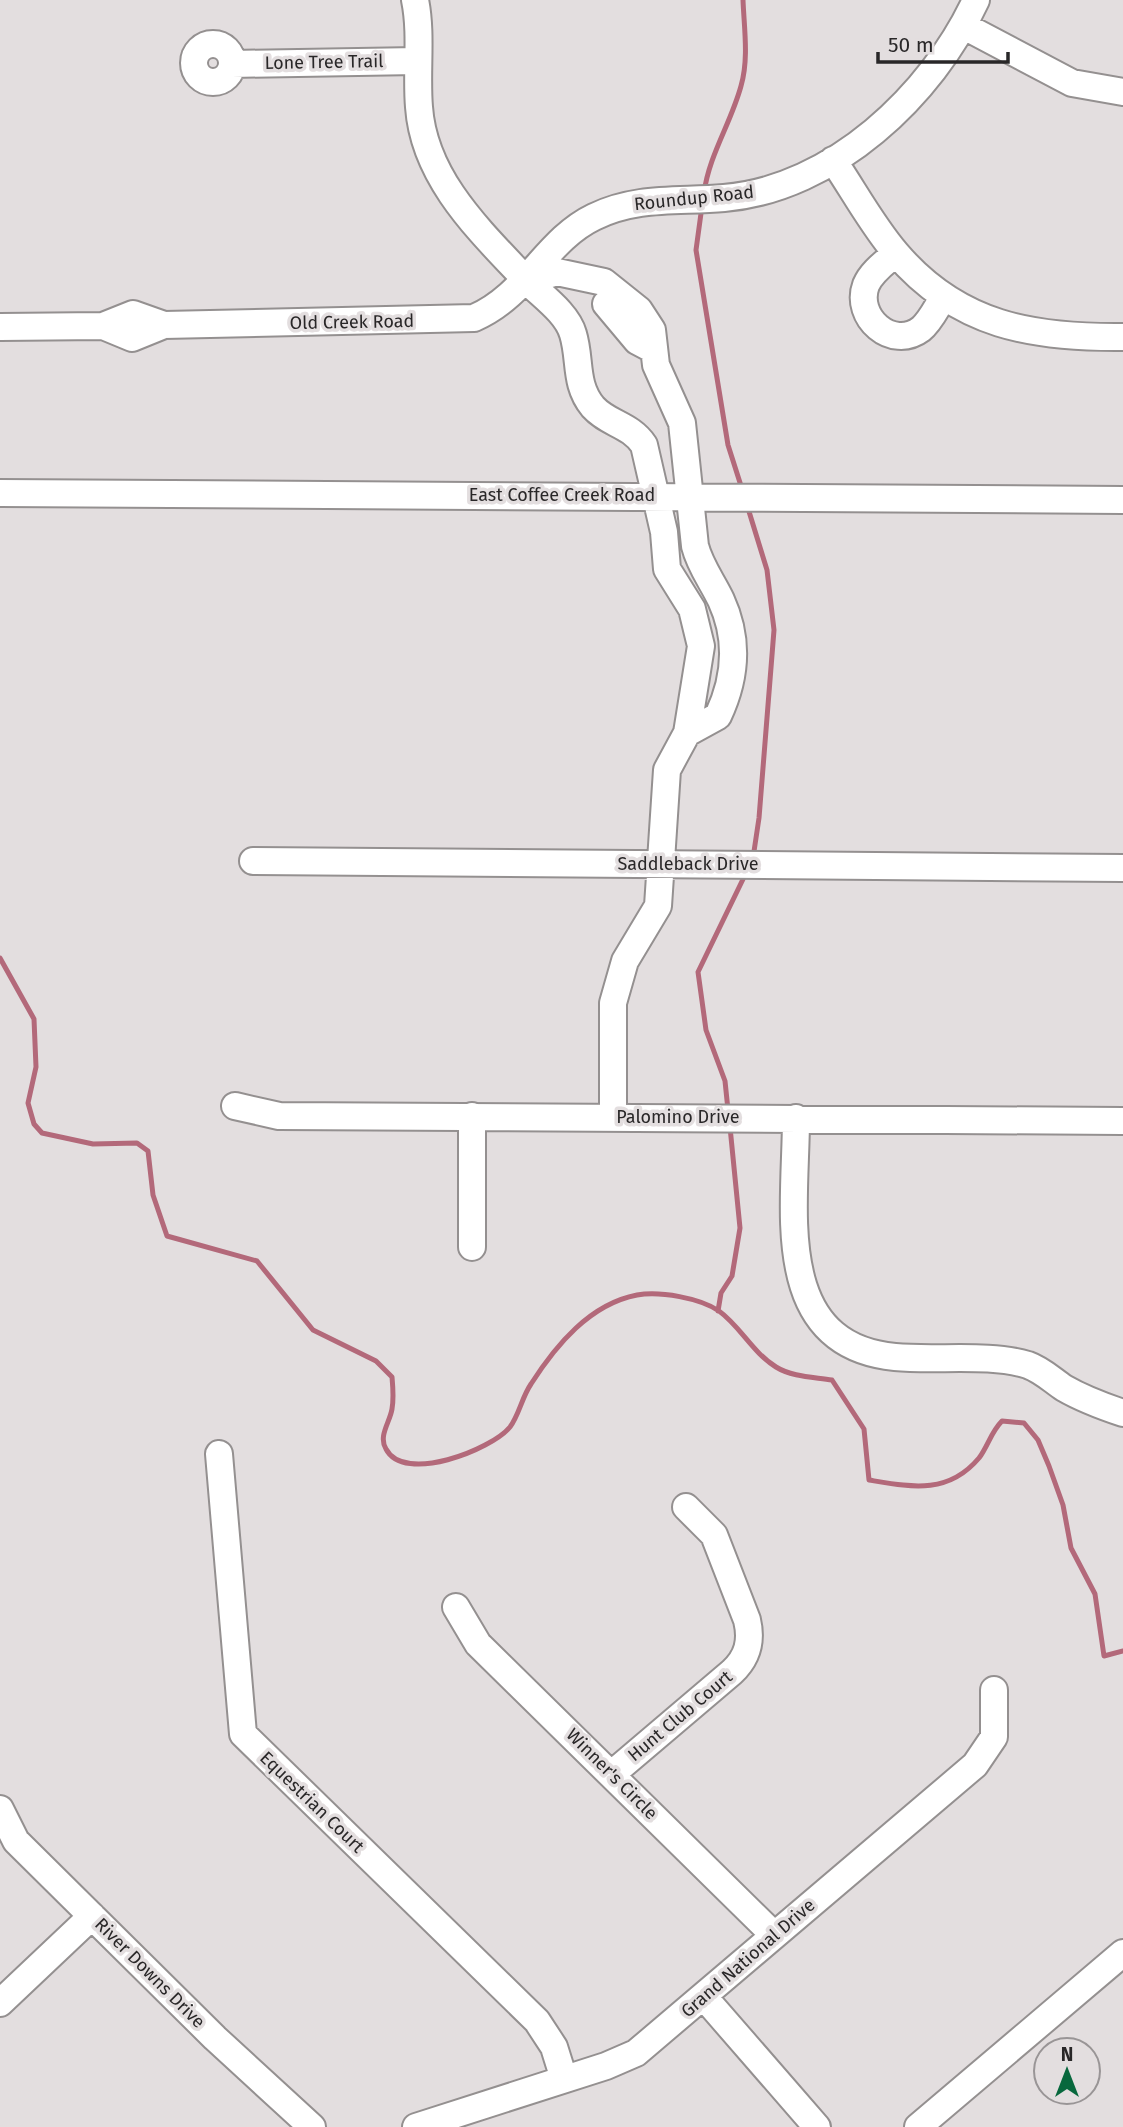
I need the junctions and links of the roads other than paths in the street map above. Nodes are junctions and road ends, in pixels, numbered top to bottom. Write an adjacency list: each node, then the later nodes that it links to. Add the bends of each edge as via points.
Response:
1 (976, 0): 3 (street, Roundup Road)
2 (418, 3): 4 (street)
3 (964, 26): 6 (street, via 1072,83); 7 (street, Roundup Road, via 945,57 902,108)
4 (417, 61): 5 (street, Lone Tree Trail); 9 (street, via 421,130 440,177 458,204)
5 (232, 64)
6 (1123, 92)
7 (833, 160): 8 (street); 9 (street, Roundup Road, via 799,180 751,194 663,199 615,208 579,224)
8 (896, 253): 11 (street); 11 (street, via 873,274 863,299 881,331 909,334 922,328)
9 (527, 281): 10 (street, via 557,272 582,275 604,282); 12 (street, Old Creek Road, via 486,313 464,319 164,325 132,338 103,326); 13 (street)
10 (612, 298): 13 (street); 17 (street, via 639,310 652,330 664,387 682,424)
11 (943, 298): 14 (street, via 1032,333)
12 (0, 327)
13 (573, 333): 16 (street, via 577,375 584,392 593,407 636,433 644,445)
14 (1123, 337)
15 (0, 493): 16 (street, East Coffee Creek Road)
16 (653, 496): 17 (street, East Coffee Creek Road); 19 (street, via 667,569 692,609 701,646)
17 (688, 496): 18 (street, East Coffee Creek Road); 19 (street, via 697,554 731,626 734,653 731,680 718,716)
18 (1123, 500)
19 (687, 733): 21 (street, via 667,770)
20 (253, 862): 21 (street, Saddleback Drive)
21 (660, 863): 22 (street, Saddleback Drive); 25 (street, via 658,906 625,961 613,1003)
22 (1123, 868)
23 (235, 1105): 24 (street, Palomino Drive, via 279,1116)
24 (472, 1116): 25 (street, Palomino Drive); 28 (street)
25 (613, 1117): 26 (street, Palomino Drive)
26 (796, 1118): 27 (street, Palomino Drive); 29 (street, via 797,1268 823,1326 852,1345 893,1357 1028,1366 1082,1397)
27 (1123, 1121)
28 (472, 1247)
29 (1123, 1413)
30 (219, 1454): 41 (street, Equestrian Court, via 243,1734 537,2021 554,2047)
31 (686, 1507): 34 (street, Hunt Club Court, via 714,1535 747,1620 747,1651 732,1672)
32 (456, 1607): 34 (street, Winner's Circle, via 478,1644)
33 (994, 1690): 37 (street, Grand National Drive, via 995,1737 975,1765)
34 (612, 1774): 37 (street, Winner's Circle)
35 (0, 1809): 36 (street, River Downs Drive, via 16,1842)
36 (92, 1916): 40 (street); 42 (street, River Downs Drive)
37 (774, 1935): 39 (street, Grand National Drive)
38 (1123, 1952): 45 (street)
39 (704, 1997): 41 (street, Grand National Drive, via 636,2053); 44 (street)
40 (0, 2003)
41 (564, 2079): 43 (street, Grand National Drive)
42 (312, 2127)
43 (416, 2127)
44 (817, 2127)
45 (918, 2127)

